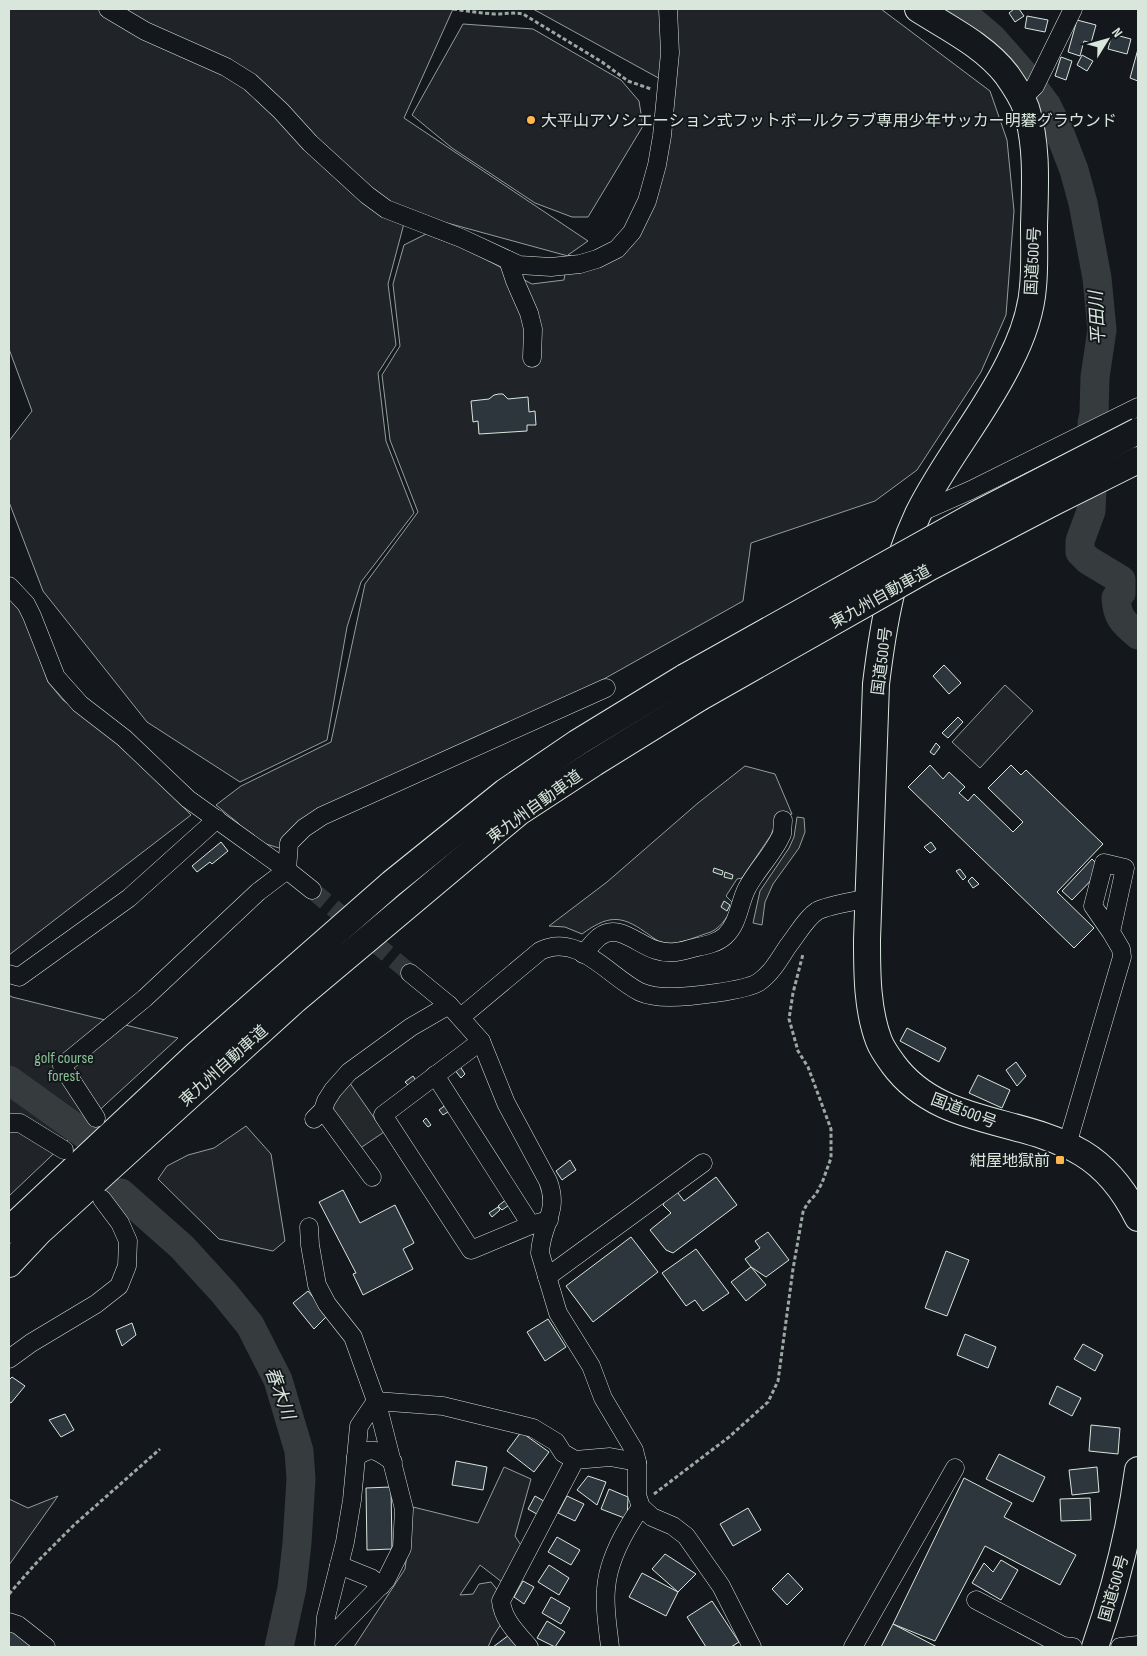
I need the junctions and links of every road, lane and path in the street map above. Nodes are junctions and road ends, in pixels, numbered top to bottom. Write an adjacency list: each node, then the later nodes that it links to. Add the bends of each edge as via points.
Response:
1 (108, 9): 8 (street, via 250,82 310,143 386,209)
2 (453, 9): 6 (path, via 523,14 628,81)
3 (668, 9): 6 (street, via 670,53)
4 (918, 9): 7 (highway, 国道500号, via 987,54)
5 (1073, 9): 7 (street, via 1035,86)
6 (665, 94): 8 (street, via 654,182 626,240 607,255 580,264 528,266)
7 (1024, 97): 13 (highway, 国道500号, via 1035,170 1033,288 1025,327 1009,364)
8 (508, 260): 9 (street, via 533,329)
9 (532, 358)
10 (1138, 407): 13 (street)
11 (1138, 431): 16 (highway, 東九州自動車道, bridge, via 975,515)
12 (1138, 460): 16 (highway, 東九州自動車道, bridge)
13 (919, 513): 21 (highway, 国道500号, via 896,574 876,684)
14 (9, 586): 17 (street, via 26,604 51,667 63,687 124,738 188,800)
15 (606, 688): 19 (street, via 322,816 289,843)
16 (692, 688): 41 (highway, 東九州自動車道, via 577,743 505,792 392,883 196,1055); 42 (highway, 東九州自動車道, via 594,763 519,812 295,1000 39,1232)
17 (217, 819): 19 (street); 25 (street, via 130,898 19,977)
18 (783, 820): 24 (street, via 779,840 749,884 737,916 724,937 713,943 670,953 650,948 627,935 607,933)
19 (287, 870): 20 (street); 30 (street, via 258,892 145,998 62,1066)
20 (312, 890)
21 (869, 898): 22 (street, via 818,911); 32 (highway, 国道500号, via 867,966 872,1012 880,1042 898,1071 938,1102 972,1116)
22 (805, 923): 24 (street, via 766,976 754,985 734,989 672,997 652,996 639,991); 53 (path, via 809,931 793,992 790,1019 798,1051 808,1067 831,1129 831,1158 827,1173 803,1212 778,1381 768,1402)
23 (1111, 932): 32 (street, via 1121,949 1120,967)
24 (584, 954): 27 (street, via 563,946 540,951)
25 (9, 974)
26 (410, 974): 27 (street)
27 (455, 1011): 28 (street); 35 (street, via 411,1027 354,1068 333,1090 318,1115)
28 (481, 1041): 29 (street); 38 (street, via 506,1103 551,1189 553,1206)
29 (435, 1075): 39 (street); 39 (street, via 382,1115 470,1250)
30 (96, 1118)
31 (9, 1123): 33 (street, via 20,1123)
32 (1067, 1145): 37 (highway, 国道500号, via 1094,1160 1113,1179)
33 (64, 1150)
34 (703, 1163): 43 (street)
35 (372, 1177)
36 (102, 1198): 44 (street, via 128,1241 127,1266 119,1286)
37 (1138, 1218)
38 (549, 1220): 39 (street); 43 (street, via 540,1253)
39 (531, 1225)
40 (309, 1227): 45 (street, via 317,1285 327,1304 353,1337)
41 (9, 1230)
42 (9, 1264)
43 (547, 1277): 50 (street, via 558,1313 591,1366 603,1398 630,1442)
44 (9, 1360)
45 (376, 1401): 47 (street, via 359,1426); 48 (street, via 443,1406 533,1428 556,1442); 49 (street)
46 (160, 1449): 56 (path, via 74,1525)
47 (356, 1457): 49 (street, via 365,1450 378,1451); 54 (street, via 352,1500)
48 (575, 1460): 50 (street, via 610,1457); 62 (street, via 501,1601 505,1618)
49 (393, 1462): 55 (street, via 404,1509 402,1548)
50 (637, 1462): 53 (street, via 637,1495)
51 (955, 1468): 65 (street)
52 (1138, 1470): 67 (highway, 国道500号, via 1120,1565)
53 (641, 1507): 63 (street, via 610,1569 606,1588); 64 (street, via 686,1536 721,1586)
54 (339, 1565): 55 (street, via 371,1578); 60 (street, via 326,1618)
55 (381, 1586): 60 (street)
56 (9, 1594)
57 (976, 1600): 66 (street, via 1063,1646)
58 (9, 1622): 61 (street, via 18,1625)
59 (1138, 1645): 68 (street)
60 (324, 1646)
61 (46, 1647)
62 (529, 1647)
63 (610, 1647)
64 (752, 1647)
65 (853, 1647)
66 (1073, 1647)
67 (1095, 1647)
68 (1120, 1647)

